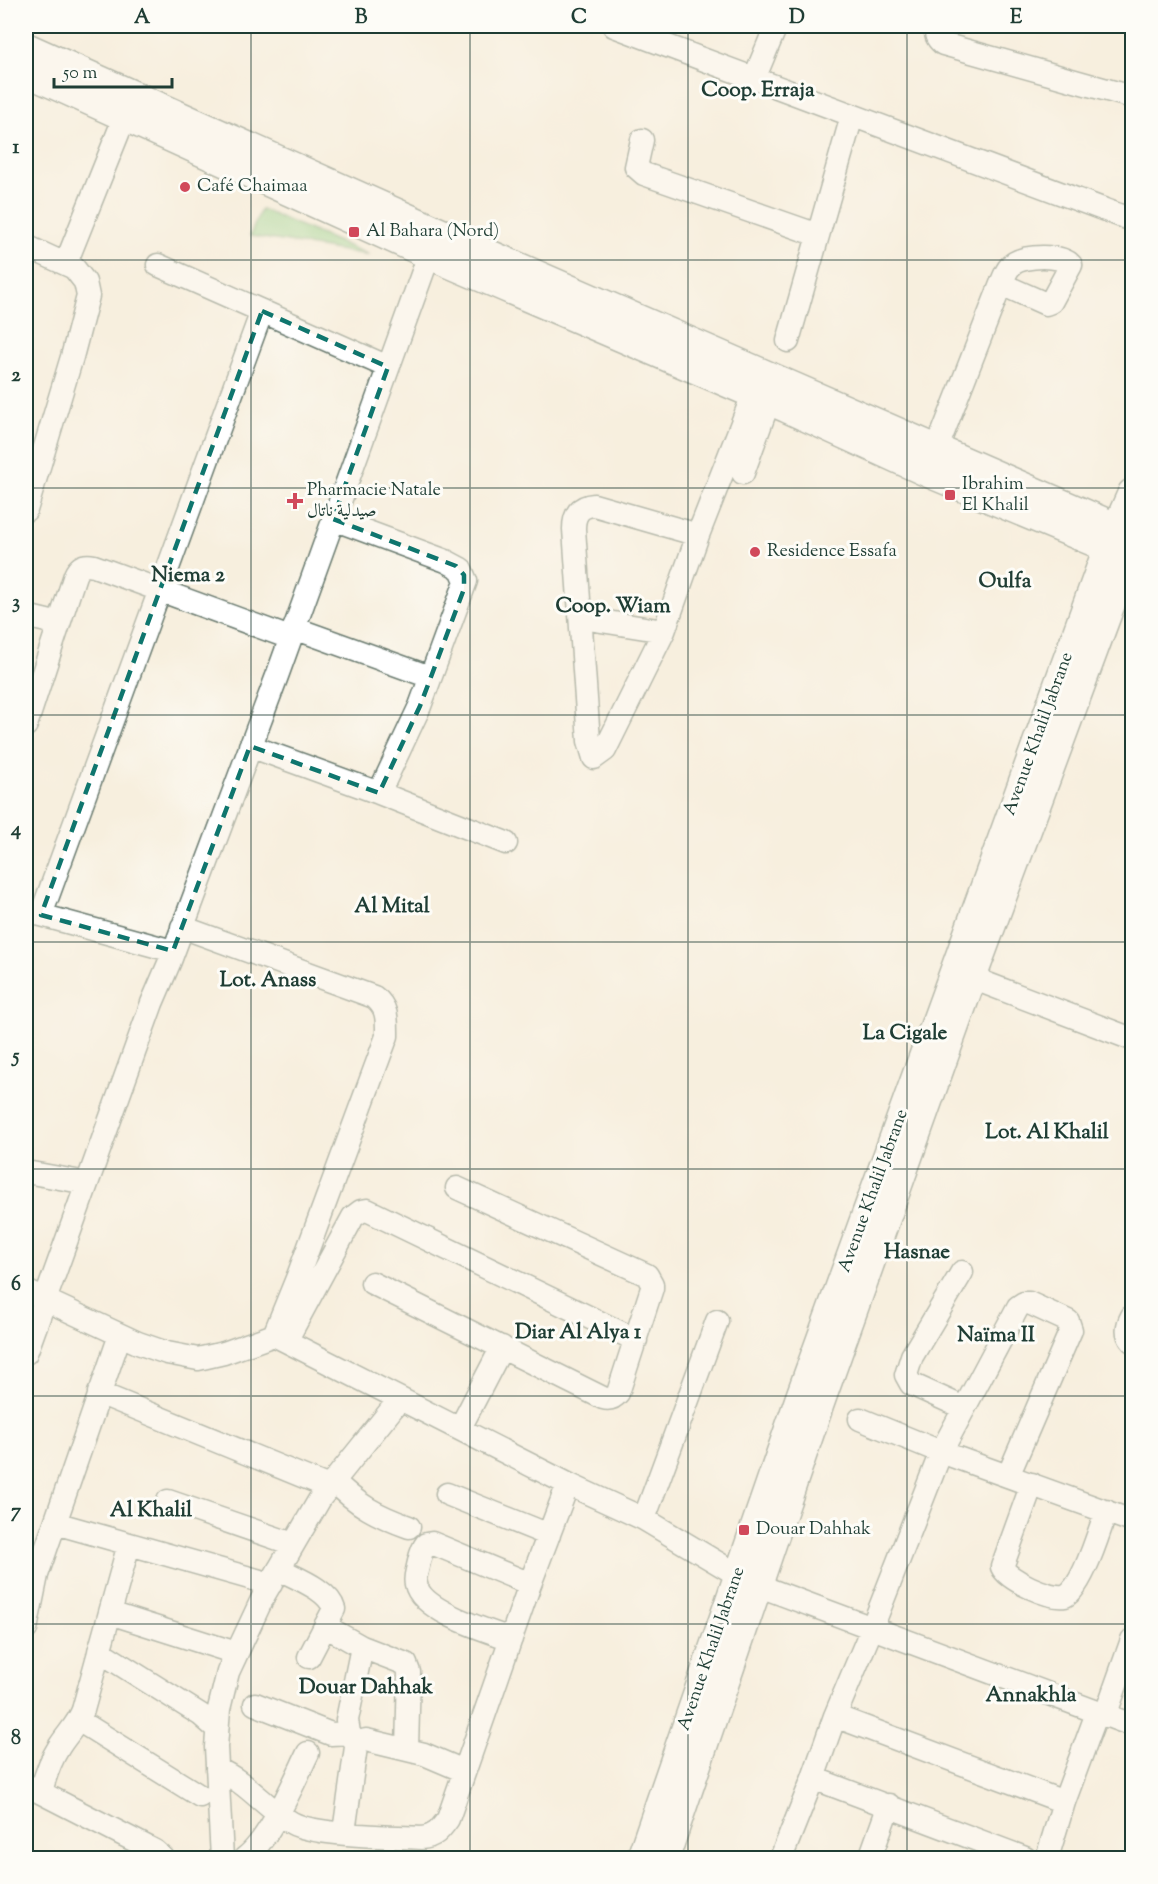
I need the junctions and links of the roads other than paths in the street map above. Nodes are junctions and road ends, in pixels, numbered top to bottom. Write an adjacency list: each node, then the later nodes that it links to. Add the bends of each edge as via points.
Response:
1 (614, 26): 6 (street)
2 (776, 26): 6 (street)
3 (936, 26): 7 (street, via 935,33 943,44)
4 (26, 47): 22 (main road)
5 (26, 72): 8 (main road)
6 (754, 79): 9 (street)
7 (1132, 97)
8 (125, 116): 14 (main road); 15 (street)
9 (852, 116): 11 (street); 12 (street)
10 (642, 140): 12 (street, via 636,167 644,174)
11 (1132, 220)
12 (818, 236): 19 (street)
13 (26, 246): 15 (street)
14 (429, 255): 20 (street); 21 (main road)
15 (66, 263): 25 (street, via 85,282 88,304)
16 (158, 265): 18 (street)
17 (1001, 284): 22 (street)
18 (262, 311): 20 (street); 29 (street)
19 (788, 341)
20 (388, 367): 26 (street)
21 (761, 398): 23 (street); 27 (street); 28 (main road, via 926,472)
22 (937, 448): 28 (main road)
23 (744, 473)
24 (1132, 493): 28 (main road)
25 (26, 510)
26 (333, 519): 34 (street); 35 (street, via 461,569 466,581 464,589)
27 (698, 535): 31 (street, via 594,505 582,508 574,520); 33 (street)
28 (1125, 545): 44 (main road, Avenue Khalil Jabrane); 81 (main road, Avenue Khalil Jabrane, via 971,919)
29 (159, 589): 32 (street, via 85,565 77,572); 34 (street); 41 (street)
30 (26, 616): 32 (street)
31 (582, 618): 33 (street); 33 (street, via 589,741 594,758 604,750)
32 (59, 624): 36 (street)
33 (664, 631)
34 (292, 633): 35 (street); 38 (street)
35 (430, 676): 39 (street)
36 (31, 693): 37 (street)
37 (26, 724)
38 (250, 746): 39 (street); 42 (street)
39 (379, 793): 40 (street)
40 (506, 843)
41 (33, 913): 43 (street)
42 (182, 927): 43 (street); 55 (street, via 374,997 385,1008 387,1036 298,1276)
43 (173, 951): 47 (street)
44 (972, 978): 45 (street); 81 (main road, Avenue Khalil Jabrane, via 819,1403)
45 (1132, 1039)
46 (26, 1172): 47 (street)
47 (87, 1183): 51 (street)
48 (457, 1188): 56 (street, via 647,1275 652,1288)
49 (962, 1272): 62 (street, via 912,1356 906,1375 911,1384)
50 (372, 1283): 58 (street)
51 (36, 1295): 54 (street); 59 (street)
52 (1132, 1316): 57 (street, via 1127,1330)
53 (717, 1321): 74 (street)
54 (120, 1335): 55 (street, via 167,1353 198,1359); 60 (street)
55 (280, 1338): 56 (street, via 353,1217 367,1210); 61 (street)
56 (636, 1340): 58 (street, via 618,1393 607,1399)
57 (1132, 1341)
58 (502, 1347): 64 (street)
59 (26, 1353)
60 (99, 1393): 67 (street); 75 (street)
61 (400, 1399): 64 (street); 67 (street)
62 (964, 1408): 65 (street); 66 (street, via 1018,1307 1029,1303 1068,1321 1071,1330)
63 (860, 1419): 65 (street)
64 (460, 1428): 68 (street)
65 (941, 1452): 66 (street); 85 (street)
66 (1008, 1476): 69 (street)
67 (332, 1484): 76 (street, via 382,1518); 79 (street)
68 (568, 1484): 74 (street); 77 (street)
69 (1032, 1484): 72 (street); 72 (street, via 1002,1567 1007,1575 1051,1596 1065,1596 1074,1588)
70 (447, 1494): 77 (street)
71 (168, 1501): 79 (street)
72 (1106, 1511): 73 (street)
73 (1132, 1519)
74 (644, 1520): 81 (street)
75 (55, 1523): 78 (street); 86 (street, via 37,1575)
76 (409, 1527)
77 (549, 1535): 82 (street)
78 (129, 1544): 80 (street); 83 (street)
79 (293, 1544): 80 (street)
80 (275, 1576): 84 (street, via 329,1598 334,1609); 91 (street)
81 (747, 1580): 85 (street); 115 (main road, Avenue Khalil Jabrane); 116 (main road, Avenue Khalil Jabrane)
82 (530, 1584): 87 (street); 87 (street, via 432,1543 422,1551 415,1580 421,1594 457,1619)
83 (110, 1613): 90 (street); 91 (street)
84 (326, 1626): 89 (street); 92 (street)
85 (872, 1628): 94 (street); 95 (street)
86 (26, 1629)
87 (511, 1639): 103 (street)
88 (1132, 1640): 94 (street)
89 (362, 1647): 99 (street, via 347,1714); 100 (street, via 403,1661 408,1668)
90 (99, 1651): 96 (street); 98 (street)
91 (236, 1653): 98 (street, via 223,1690)
92 (309, 1657)
93 (255, 1704): 99 (street)
94 (1101, 1714): 97 (street); 107 (street)
95 (835, 1716): 104 (street); 107 (street)
96 (78, 1720): 105 (street, via 57,1749 45,1777); 106 (street)
97 (1132, 1725)
98 (216, 1728): 102 (street)
99 (353, 1739): 100 (street); 110 (street)
100 (407, 1749): 103 (street)
101 (308, 1753): 109 (street)
102 (217, 1769): 109 (street, via 248,1786); 113 (street)
103 (464, 1771): 111 (street, via 448,1819)
104 (813, 1778): 108 (street); 117 (street)
105 (33, 1788): 112 (street)
106 (200, 1796)
107 (1064, 1802): 120 (street)
108 (889, 1805): 118 (street); 119 (street)
109 (279, 1813): 110 (street, via 299,1826); 114 (street)
110 (344, 1832): 111 (street)
111 (426, 1848)
112 (163, 1858)
113 (222, 1858)
114 (246, 1858)
115 (641, 1858)
116 (665, 1858)
117 (781, 1858)
118 (870, 1858)
119 (1025, 1858)
120 (1047, 1858)

